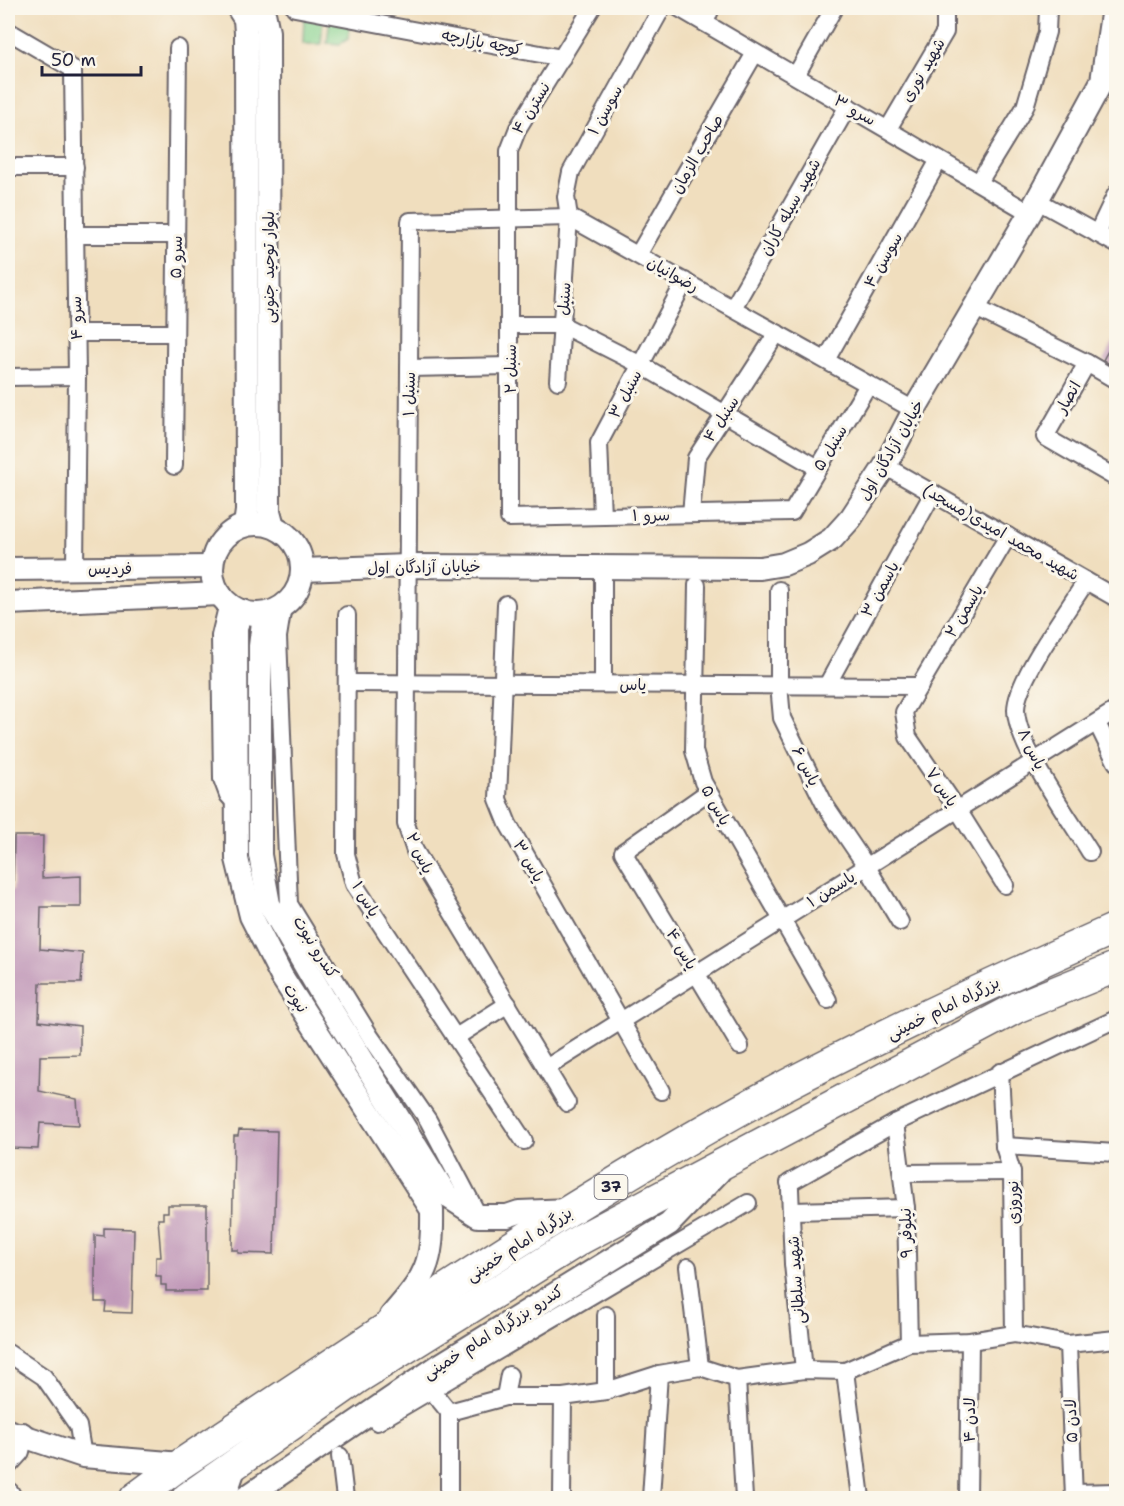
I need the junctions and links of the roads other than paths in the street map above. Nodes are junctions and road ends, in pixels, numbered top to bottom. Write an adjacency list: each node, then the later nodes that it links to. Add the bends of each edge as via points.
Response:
1 (247, 8): 60 (main road, بلوار توحید جنوبی); 61 (main road, بلوار توحید جنوبی, via 268,32 269,511)
2 (295, 8): 14 (street, کوچه بازارچه)
3 (592, 8): 14 (street, نسترن ۴)
4 (662, 8): 24 (street, سوسن ۱, via 571,172 566,197)
5 (679, 8): 10 (street, سرو ۳)
6 (834, 8): 15 (street)
7 (945, 8): 17 (street, شهید نوری, via 945,32)
8 (1048, 8): 21 (street, via 1047,32 1025,107)
9 (1113, 8): 23 (main road, خیابان آزادگان اول, via 1102,81)
10 (708, 15): 13 (street, سرو ۳)
11 (8, 31): 20 (street, سرو ۴, via 73,69)
12 (178, 48): 27 (street, سرو ۵)
13 (755, 53): 15 (street, سرو ۳); 30 (street, صاحب الزمان)
14 (562, 58): 25 (street, نسترن ۴, via 512,139 508,163)
15 (796, 75): 16 (street, سرو ۳)
16 (848, 106): 17 (street, سرو ۳); 33 (street, شهید سیله کاران)
17 (888, 129): 18 (street, سرو ۳)
18 (939, 160): 21 (street, سرو ۳); 39 (street, سوسن ۴)
19 (8, 167): 20 (street)
20 (75, 167): 28 (street, سرو ۴)
21 (979, 182): 23 (street, سرو ۳)
22 (1116, 194): 26 (street)
23 (1033, 206): 26 (street, سرو ۳); 32 (main road, خیابان آزادگان اول)
24 (569, 217): 25 (street); 30 (street, رضوانیان); 35 (street, سنبل)
25 (510, 220): 34 (street, سنبل ۲); 43 (street, سنبل ۱, via 410,221)
26 (1097, 234): 29 (street, سرو ۳)
27 (176, 235): 28 (street); 37 (street, سرو ۵)
28 (75, 236): 36 (street, سرو ۴)
29 (1116, 244)
30 (638, 255): 31 (street, رضوانیان)
31 (685, 281): 33 (street, رضوانیان); 41 (street, سنبل ۳)
32 (974, 307): 40 (street, انصار); 49 (main road, خیابان آزادگان اول)
33 (733, 308): 38 (street, رضوانیان)
34 (510, 325): 35 (street); 42 (street, سنبل ۲)
35 (562, 325): 41 (street); 47 (street, سنبل)
36 (76, 333): 37 (street); 44 (street, سرو ۴)
37 (175, 333): 51 (street, سرو ۵)
38 (777, 333): 39 (street, رضوانیان); 50 (street, سنبل ۴)
39 (826, 360): 48 (street, رضوانیان)
40 (1087, 363): 46 (street); 54 (street, انصار, via 1045,437)
41 (640, 365): 50 (street); 58 (street, سنبل ۳, via 599,443)
42 (510, 366): 43 (street); 59 (street, سنبل ۲)
43 (409, 368): 63 (street, سنبل ۱)
44 (77, 376): 45 (street); 67 (street, سرو ۴)
45 (8, 377)
46 (1116, 380)
47 (558, 381)
48 (868, 385): 49 (street, رضوانیان); 53 (street, سنبل ۵)
49 (914, 410): 52 (main road, خیابان آزادگان اول)
50 (724, 415): 53 (street); 57 (street, سنبل ۴, via 696,458)
51 (174, 466)
52 (885, 466): 55 (street, (مسجد)شهید محمد امیدی); 65 (main road, خیابان آزادگان اول, via 851,518 832,539 784,564 760,568)
53 (818, 468): 56 (street, سنبل ۵)
54 (1116, 478)
55 (933, 493): 62 (street, (مسجد)شهید محمد امیدی); 83 (street, یاسمن ۳)
56 (792, 512): 57 (street, سرو ۱)
57 (691, 514): 58 (street, سرو ۱)
58 (602, 516): 59 (street, سرو ۱)
59 (509, 518)
60 (245, 525): 61 (main road); 64 (main road, via 222,541)
61 (273, 526): 68 (main road, via 295,543)
62 (1008, 536): 69 (street, (مسجد)شهید محمد امیدی); 84 (street, یاسمن ۲)
63 (407, 566): 65 (main road, خیابان آزادگان اول); 68 (main road, خیابان آزادگان اول); 78 (street, یاس ۲)
64 (212, 567): 67 (main road, فردیس); 75 (main road, via 214,582)
65 (603, 567): 80 (street)
66 (8, 568): 67 (main road, فردیس)
67 (75, 568)
68 (303, 570): 75 (main road, via 297,590)
69 (1086, 580): 72 (street, (مسجد)شهید محمد امیدی); 87 (street, یاس ۸, via 1022,684 1016,709 1021,733)
70 (697, 585): 81 (street, یاس ۵)
71 (779, 590): 82 (street, یاس ۶)
72 (1116, 598)
73 (8, 603): 75 (main road)
74 (506, 604): 79 (street, یاس ۳)
75 (247, 606): 122 (main road, نبوت, via 260,646 260,855 269,904 447,1196 478,1216); 127 (main road, نبوت, via 236,627 237,858 251,916 282,977 432,1210 432,1246 420,1283)
76 (347, 615): 77 (street, یاس ۱)
77 (347, 683): 78 (street, یاس); 107 (street, یاس ۱, via 346,854 354,884)
78 (406, 683): 79 (street, یاس); 103 (street, یاس ۲, via 406,824 415,851)
79 (505, 684): 80 (street, یاس); 106 (street, یاس ۳, via 498,800)
80 (603, 684): 81 (street, یاس)
81 (694, 684): 82 (street, یاس); 89 (street, یاس ۵, via 694,751)
82 (778, 685): 83 (street, یاس); 92 (street, یاس ۶, via 782,718 825,805)
83 (827, 685): 84 (street, یاس)
84 (920, 686): 90 (street, یاس ۷, via 904,712 908,737)
85 (1116, 710): 86 (street, یاسمن ۱)
86 (1097, 723): 87 (street, یاسمن ۱); 88 (street)
87 (1036, 761): 90 (street, یاسمن ۱); 91 (street, یاس ۸)
88 (1116, 762)
89 (708, 792): 94 (street, یاس ۵); 99 (street, یاس ۴, via 623,852)
90 (958, 810): 92 (street, یاسمن ۱); 93 (street, یاس ۷)
91 (1090, 852)
92 (867, 867): 94 (street, یاسمن ۱); 95 (street, یاس ۶)
93 (1005, 885)
94 (782, 920): 99 (street, یاسمن ۱); 102 (street, یاس ۵)
95 (900, 922)
96 (1116, 928): 97 (highway, بزرگراه امام خمینی / 37)
97 (1061, 953): 100 (highway, بزرگراه امام خمینی / 37); 101 (highway, via 1047,963 1041,975 1050,987)
98 (1116, 967): 101 (highway, بزرگراه امام خمینی / 37)
99 (697, 974): 106 (street, یاسمن ۱); 108 (street, یاس ۴)
100 (1004, 978): 104 (highway, via 1021,975 1032,986 1031,997); 122 (highway, بزرگراه امام خمینی / 37, via 788,1084)
101 (1069, 987): 104 (highway, بزرگراه امام خمینی / 37)
102 (828, 1000)
103 (508, 1004): 107 (street); 109 (street, یاس ۲)
104 (1018, 1007): 117 (highway, بزرگراه امام خمینی / 37)
105 (1116, 1019): 110 (street)
106 (620, 1022): 109 (street, یاسمن ۱); 111 (street, یاس ۳)
107 (456, 1037): 114 (street, یاس ۱)
108 (740, 1046)
109 (546, 1068): 112 (street, یاس ۲)
110 (1000, 1072): 113 (street); 115 (street, نوروزی)
111 (661, 1091)
112 (567, 1103)
113 (895, 1123): 119 (street, نیلوفر ۹); 123 (street, شهید سلطانی, via 789,1186)
114 (524, 1141)
115 (1004, 1146): 116 (street); 118 (street, نوروزی)
116 (1116, 1153)
117 (733, 1158): 149 (highway, بزرگراه امام خمینی / 37, via 581,1239 434,1329); 158 (main road, کندرو بزرگراه امام خمینی, via 669,1224 440,1365)
118 (1012, 1172): 119 (street); 126 (street, نوروزی)
119 (902, 1173): 121 (street, نیلوفر ۹)
120 (748, 1203): 140 (street)
121 (906, 1208): 123 (street); 130 (street, نیلوفر ۹)
122 (571, 1210): 127 (highway, بزرگراه امام خمینی / 37)
123 (793, 1211): 134 (street, شهید سلطانی, via 793,1264)
124 (688, 1267): 133 (street)
125 (606, 1314): 139 (street)
126 (1014, 1334): 129 (street); 131 (street)
127 (370, 1339): 150 (highway, بزرگراه امام خمینی / 37)
128 (1116, 1339): 131 (street)
129 (970, 1341): 130 (street); 165 (street, لادن ۴)
130 (909, 1343): 135 (street)
131 (1068, 1344): 153 (street, لادن ۵)
132 (8, 1353): 146 (street, via 44,1377 78,1426)
133 (700, 1367): 136 (street); 138 (street)
134 (804, 1370): 135 (street); 138 (street)
135 (845, 1371): 164 (street)
136 (659, 1374): 139 (street); 162 (street)
137 (509, 1375): 141 (street)
138 (737, 1379): 163 (street)
139 (606, 1390): 142 (street)
140 (432, 1391): 143 (street); 144 (street)
141 (505, 1397): 142 (street); 143 (street)
142 (563, 1397): 161 (street)
143 (449, 1412): 160 (street)
144 (377, 1422)
145 (15, 1432): 146 (main road); 148 (main road, via 18,1451)
146 (83, 1456): 150 (main road)
147 (340, 1456): 159 (street)
148 (8, 1462)
149 (236, 1463): 156 (highway, بزرگراه امام خمینی / 37); 157 (main road)
150 (181, 1464): 155 (highway, بزرگراه امام خمینی / 37)
151 (1116, 1492): 153 (street)
152 (8, 1494): 154 (main road)
153 (1074, 1496)
154 (10, 1498)
155 (135, 1498)
156 (187, 1498)
157 (224, 1498)
158 (245, 1498)
159 (345, 1498)
160 (449, 1498)
161 (562, 1498)
162 (651, 1498)
163 (744, 1498)
164 (861, 1498)
165 (968, 1498)

